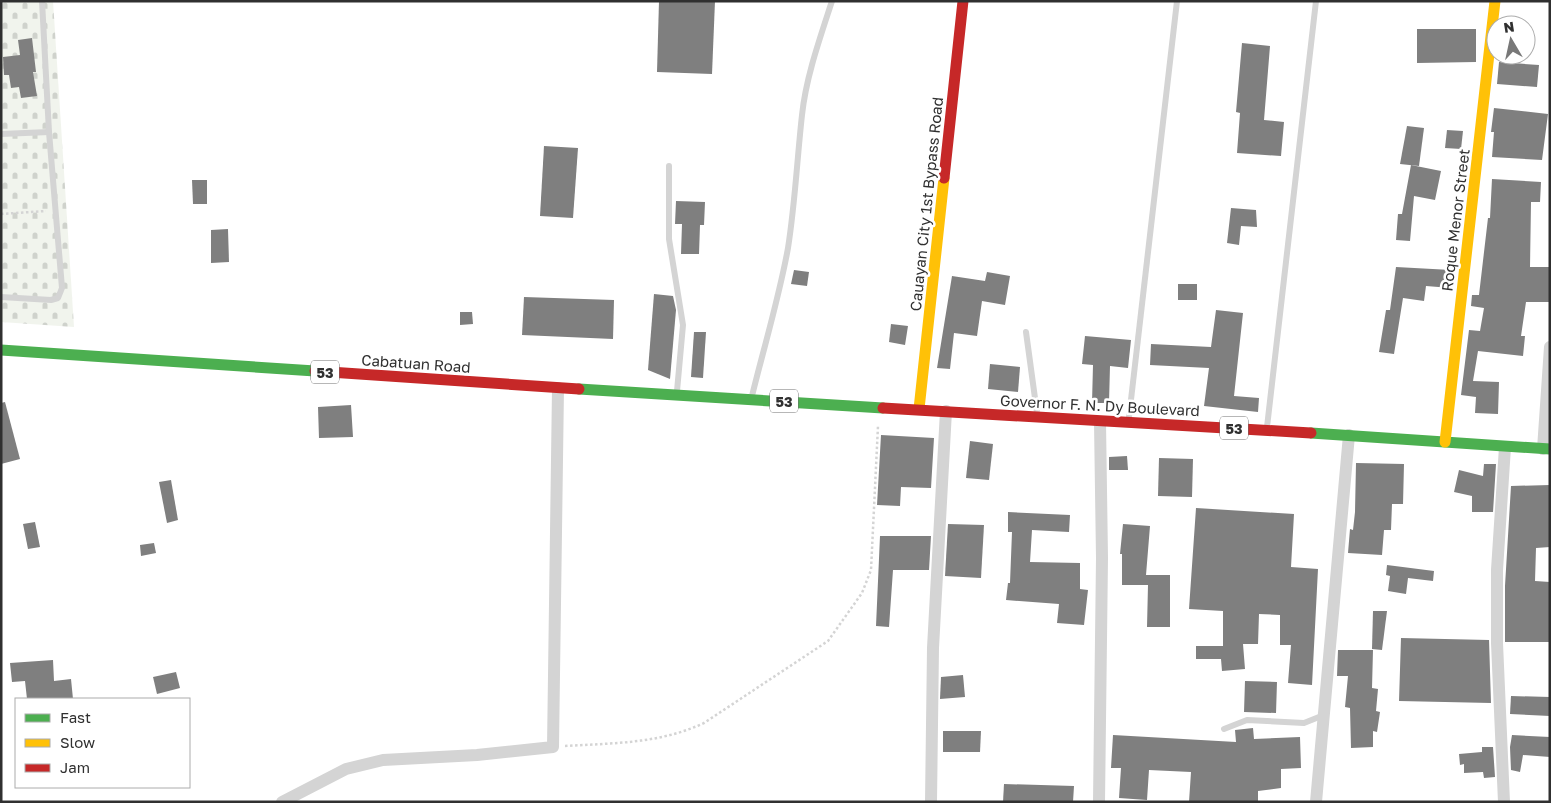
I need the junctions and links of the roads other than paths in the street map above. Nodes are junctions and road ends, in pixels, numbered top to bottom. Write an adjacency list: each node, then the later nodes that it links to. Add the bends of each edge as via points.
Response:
1 (42, 1): 7 (lane)
2 (832, 1): 17 (lane, via 802,114 788,246)
3 (963, 1): 18 (main road, Cauayan City 1st Bypass Road)
4 (1177, 1): 21 (lane)
5 (1316, 1): 23 (lane)
6 (1495, 1): 25 (main road, Roque Menor Street)
7 (49, 132): 8 (lane); 10 (lane, via 60,294 51,300)
8 (1, 134)
9 (669, 166): 16 (lane, via 669,239 683,325)
10 (1, 297)
11 (1026, 332): 20 (lane)
12 (1550, 347): 27 (street)
13 (1, 350): 14 (main road, Cabatuan Road / 53)
14 (558, 388): 15 (main road, Cabatuan Road / 53); 30 (street, via 553,747 382,760 346,769)
15 (649, 394): 16 (main road, Governor F. N. Dy Boulevard / 53)
16 (676, 395): 17 (main road, Governor F. N. Dy Boulevard / 53)
17 (751, 400): 18 (main road, Governor F. N. Dy Boulevard / 53)
18 (919, 409): 19 (main road, Governor F. N. Dy Boulevard / 53)
19 (946, 411): 20 (main road, Governor F. N. Dy Boulevard / 53); 31 (street, via 933,648)
20 (1037, 417): 22 (main road, Governor F. N. Dy Boulevard / 53)
21 (1129, 421): 22 (main road, Governor F. N. Dy Boulevard / 53); 23 (main road, Governor F. N. Dy Boulevard / 53)
22 (1100, 422): 32 (street)
23 (1267, 431): 24 (main road, Governor F. N. Dy Boulevard / 53)
24 (1349, 435): 25 (main road, Governor F. N. Dy Boulevard / 53); 28 (street)
25 (1445, 442): 26 (main road, Governor F. N. Dy Boulevard / 53)
26 (1505, 447): 27 (main road, Governor F. N. Dy Boulevard / 53); 34 (street, via 1497,570)
27 (1546, 449)
28 (1324, 715): 29 (lane, via 1304,723 1247,720); 33 (street)
29 (1224, 728)
30 (282, 802)
31 (931, 802)
32 (1099, 802)
33 (1316, 802)
34 (1504, 802)

